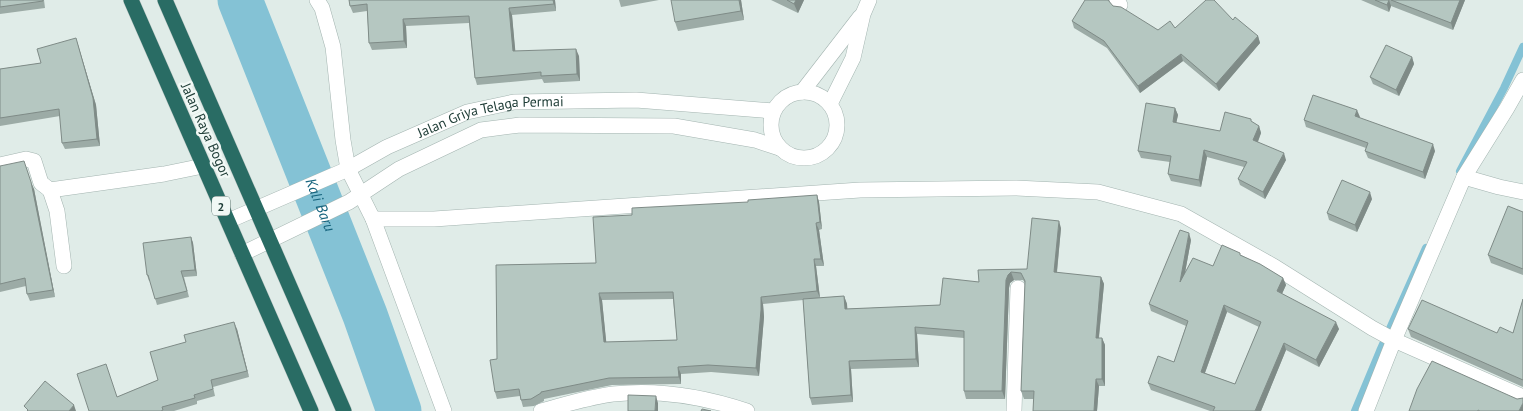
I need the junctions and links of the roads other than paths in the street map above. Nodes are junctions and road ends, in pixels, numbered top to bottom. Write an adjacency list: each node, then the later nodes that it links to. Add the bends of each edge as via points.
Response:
1 (131, 0): 13 (highway, Jalan Raya Bogor / 2)
2 (165, 0): 20 (highway, Jalan Raya Bogor / 2)
3 (317, 0): 14 (street, via 333,47)
4 (869, 0): 5 (street)
5 (863, 14): 7 (street); 8 (street, via 853,58)
6 (1523, 80): 16 (street)
7 (802, 92): 8 (street, via 813,93); 9 (street, via 780,101)
8 (830, 104): 11 (street, Jalan Griya Telaga Permai, via 838,128 826,151 802,159)
9 (774, 111): 10 (street, Jalan Griya Telaga Permai, via 636,100 514,102 467,112); 11 (street, via 770,124)
10 (387, 146): 14 (street, Jalan Griya Telaga Permai); 15 (street)
11 (779, 148): 15 (street, Jalan Griya Telaga Permai, via 755,140 674,126 520,125 481,130)
12 (0, 165): 17 (street, via 34,161 41,183)
13 (203, 166): 17 (street); 22 (highway, Jalan Raya Bogor / 2)
14 (348, 169): 19 (street); 20 (street, Jalan Griya Telaga Permai)
15 (398, 169): 19 (street, Jalan Griya Telaga Permai)
16 (1464, 177): 18 (street); 27 (street)
17 (50, 190): 25 (street, via 57,211)
18 (1523, 192)
19 (355, 198): 21 (street); 23 (street, Jalan Griya Telaga Permai)
20 (256, 208): 22 (street, Jalan Griya Telaga Permai); 23 (highway, Jalan Raya Bogor / 2)
21 (374, 219): 27 (street, via 434,219 860,190 1016,188 1098,192 1181,214); 31 (street)
22 (228, 221): 24 (highway, Jalan Raya Bogor / 2)
23 (270, 239): 24 (street, Jalan Griya Telaga Permai); 30 (highway, Jalan Raya Bogor / 2)
24 (242, 254): 29 (highway, Jalan Raya Bogor / 2)
25 (64, 266)
26 (1018, 288): 34 (street)
27 (1392, 338): 28 (street); 35 (street)
28 (1523, 397)
29 (311, 411)
30 (344, 411)
31 (444, 411)
32 (541, 411): 33 (street, via 612,394 660,394)
33 (746, 411)
34 (1013, 411)
35 (1366, 411)

